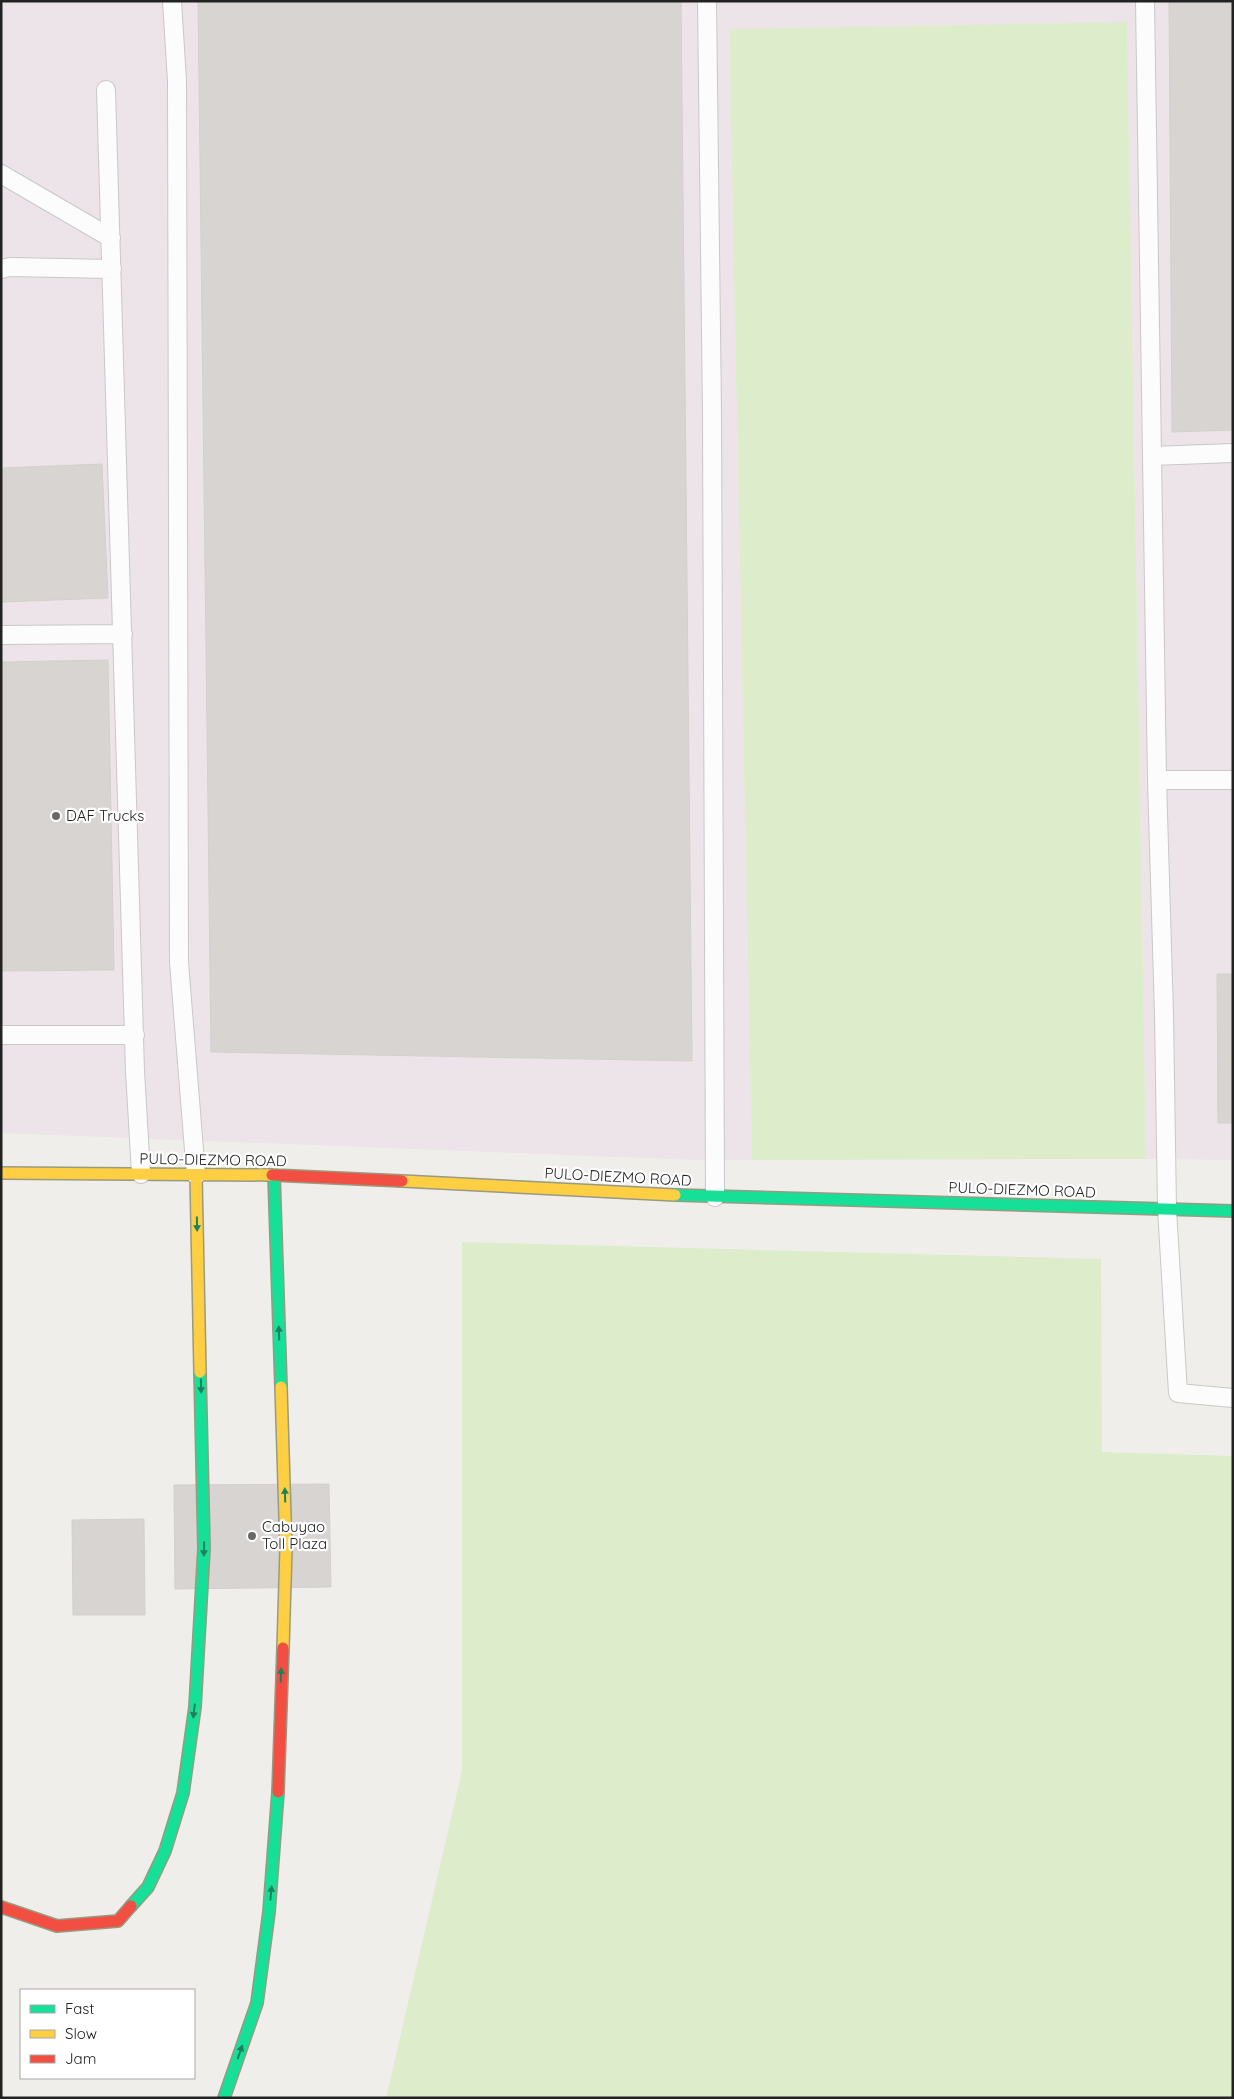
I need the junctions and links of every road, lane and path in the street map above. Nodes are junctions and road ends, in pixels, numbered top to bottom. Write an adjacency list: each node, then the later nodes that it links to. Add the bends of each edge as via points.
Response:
1 (172, 1): 19 (lane, via 177,81 179,962)
2 (707, 1): 21 (lane)
3 (1146, 1): 10 (lane)
4 (106, 90): 6 (lane)
5 (1, 174): 6 (lane)
6 (111, 238): 8 (lane)
7 (1, 269): 8 (lane)
8 (112, 269): 11 (lane)
9 (1233, 453): 10 (lane)
10 (1152, 456): 13 (lane)
11 (123, 634): 12 (lane); 15 (lane)
12 (1, 635)
13 (1157, 780): 14 (lane); 22 (lane)
14 (1233, 780)
15 (135, 1034): 16 (lane); 18 (lane)
16 (1, 1035)
17 (1, 1173): 18 (main road, PULO-DIEZMO ROAD)
18 (141, 1174): 19 (main road, PULO-DIEZMO ROAD)
19 (196, 1175): 20 (main road, PULO-DIEZMO ROAD); 25 (main road, one-way to 25, via 204,1548 195,1707 183,1793 165,1851 148,1886 118,1921 57,1926)
20 (274, 1175): 21 (main road, PULO-DIEZMO ROAD); 26 (main road, one-way to 20, via 257,2003 277,1821 286,1549)
21 (715, 1197): 22 (main road, PULO-DIEZMO ROAD)
22 (1167, 1209): 23 (main road, PULO-DIEZMO ROAD); 24 (lane, via 1178,1393)
23 (1233, 1211)
24 (1233, 1398)
25 (1, 1908)
26 (224, 2098)

